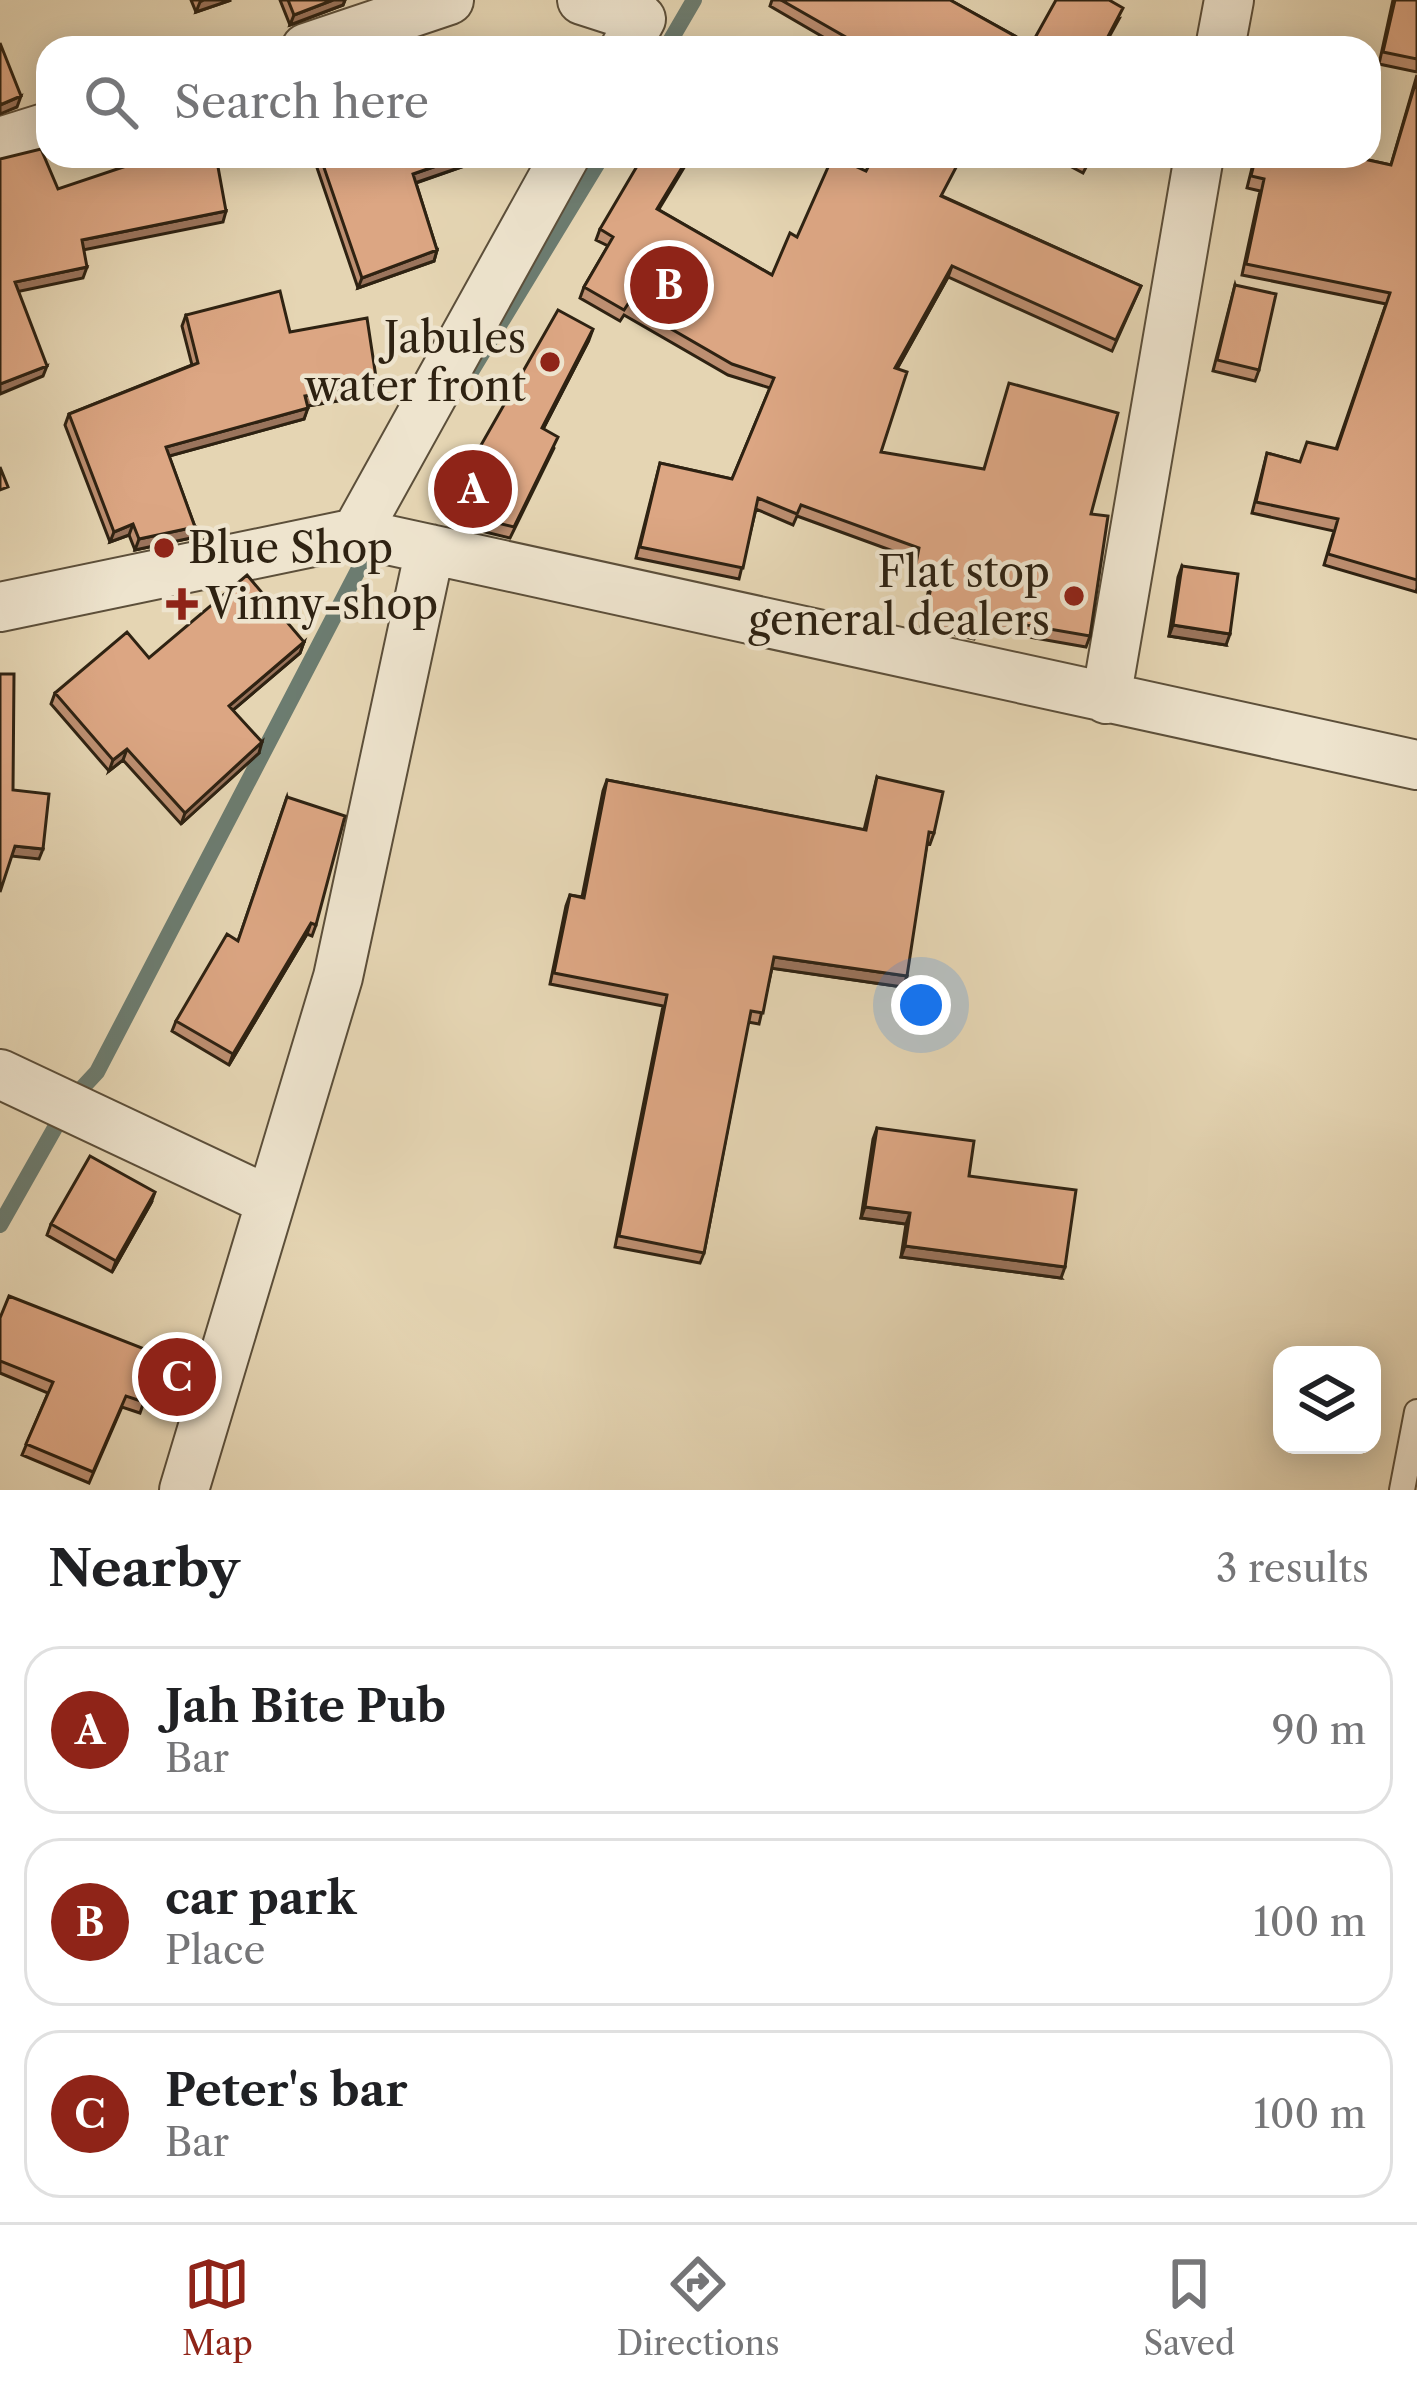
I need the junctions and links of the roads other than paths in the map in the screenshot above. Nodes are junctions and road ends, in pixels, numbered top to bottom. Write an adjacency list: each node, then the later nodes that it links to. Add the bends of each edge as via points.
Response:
1 (448, 0): 4 (street)
2 (581, 0): 5 (street, via 641,19)
3 (1229, 0): 6 (street)
4 (342, 36)
5 (632, 36)
6 (1222, 36)
7 (36, 131): 8 (street)
8 (0, 142)
9 (558, 168): 11 (street)
10 (1197, 168): 14 (street)
11 (356, 532): 12 (street); 13 (street)
12 (430, 549): 14 (street); 17 (street, via 338,977)
13 (0, 608)
14 (1106, 699): 15 (street)
15 (1417, 765)
16 (0, 1074): 17 (street)
17 (270, 1201): 19 (street)
18 (1417, 1412): 20 (lane)
19 (184, 1490)
20 (1402, 1490)

